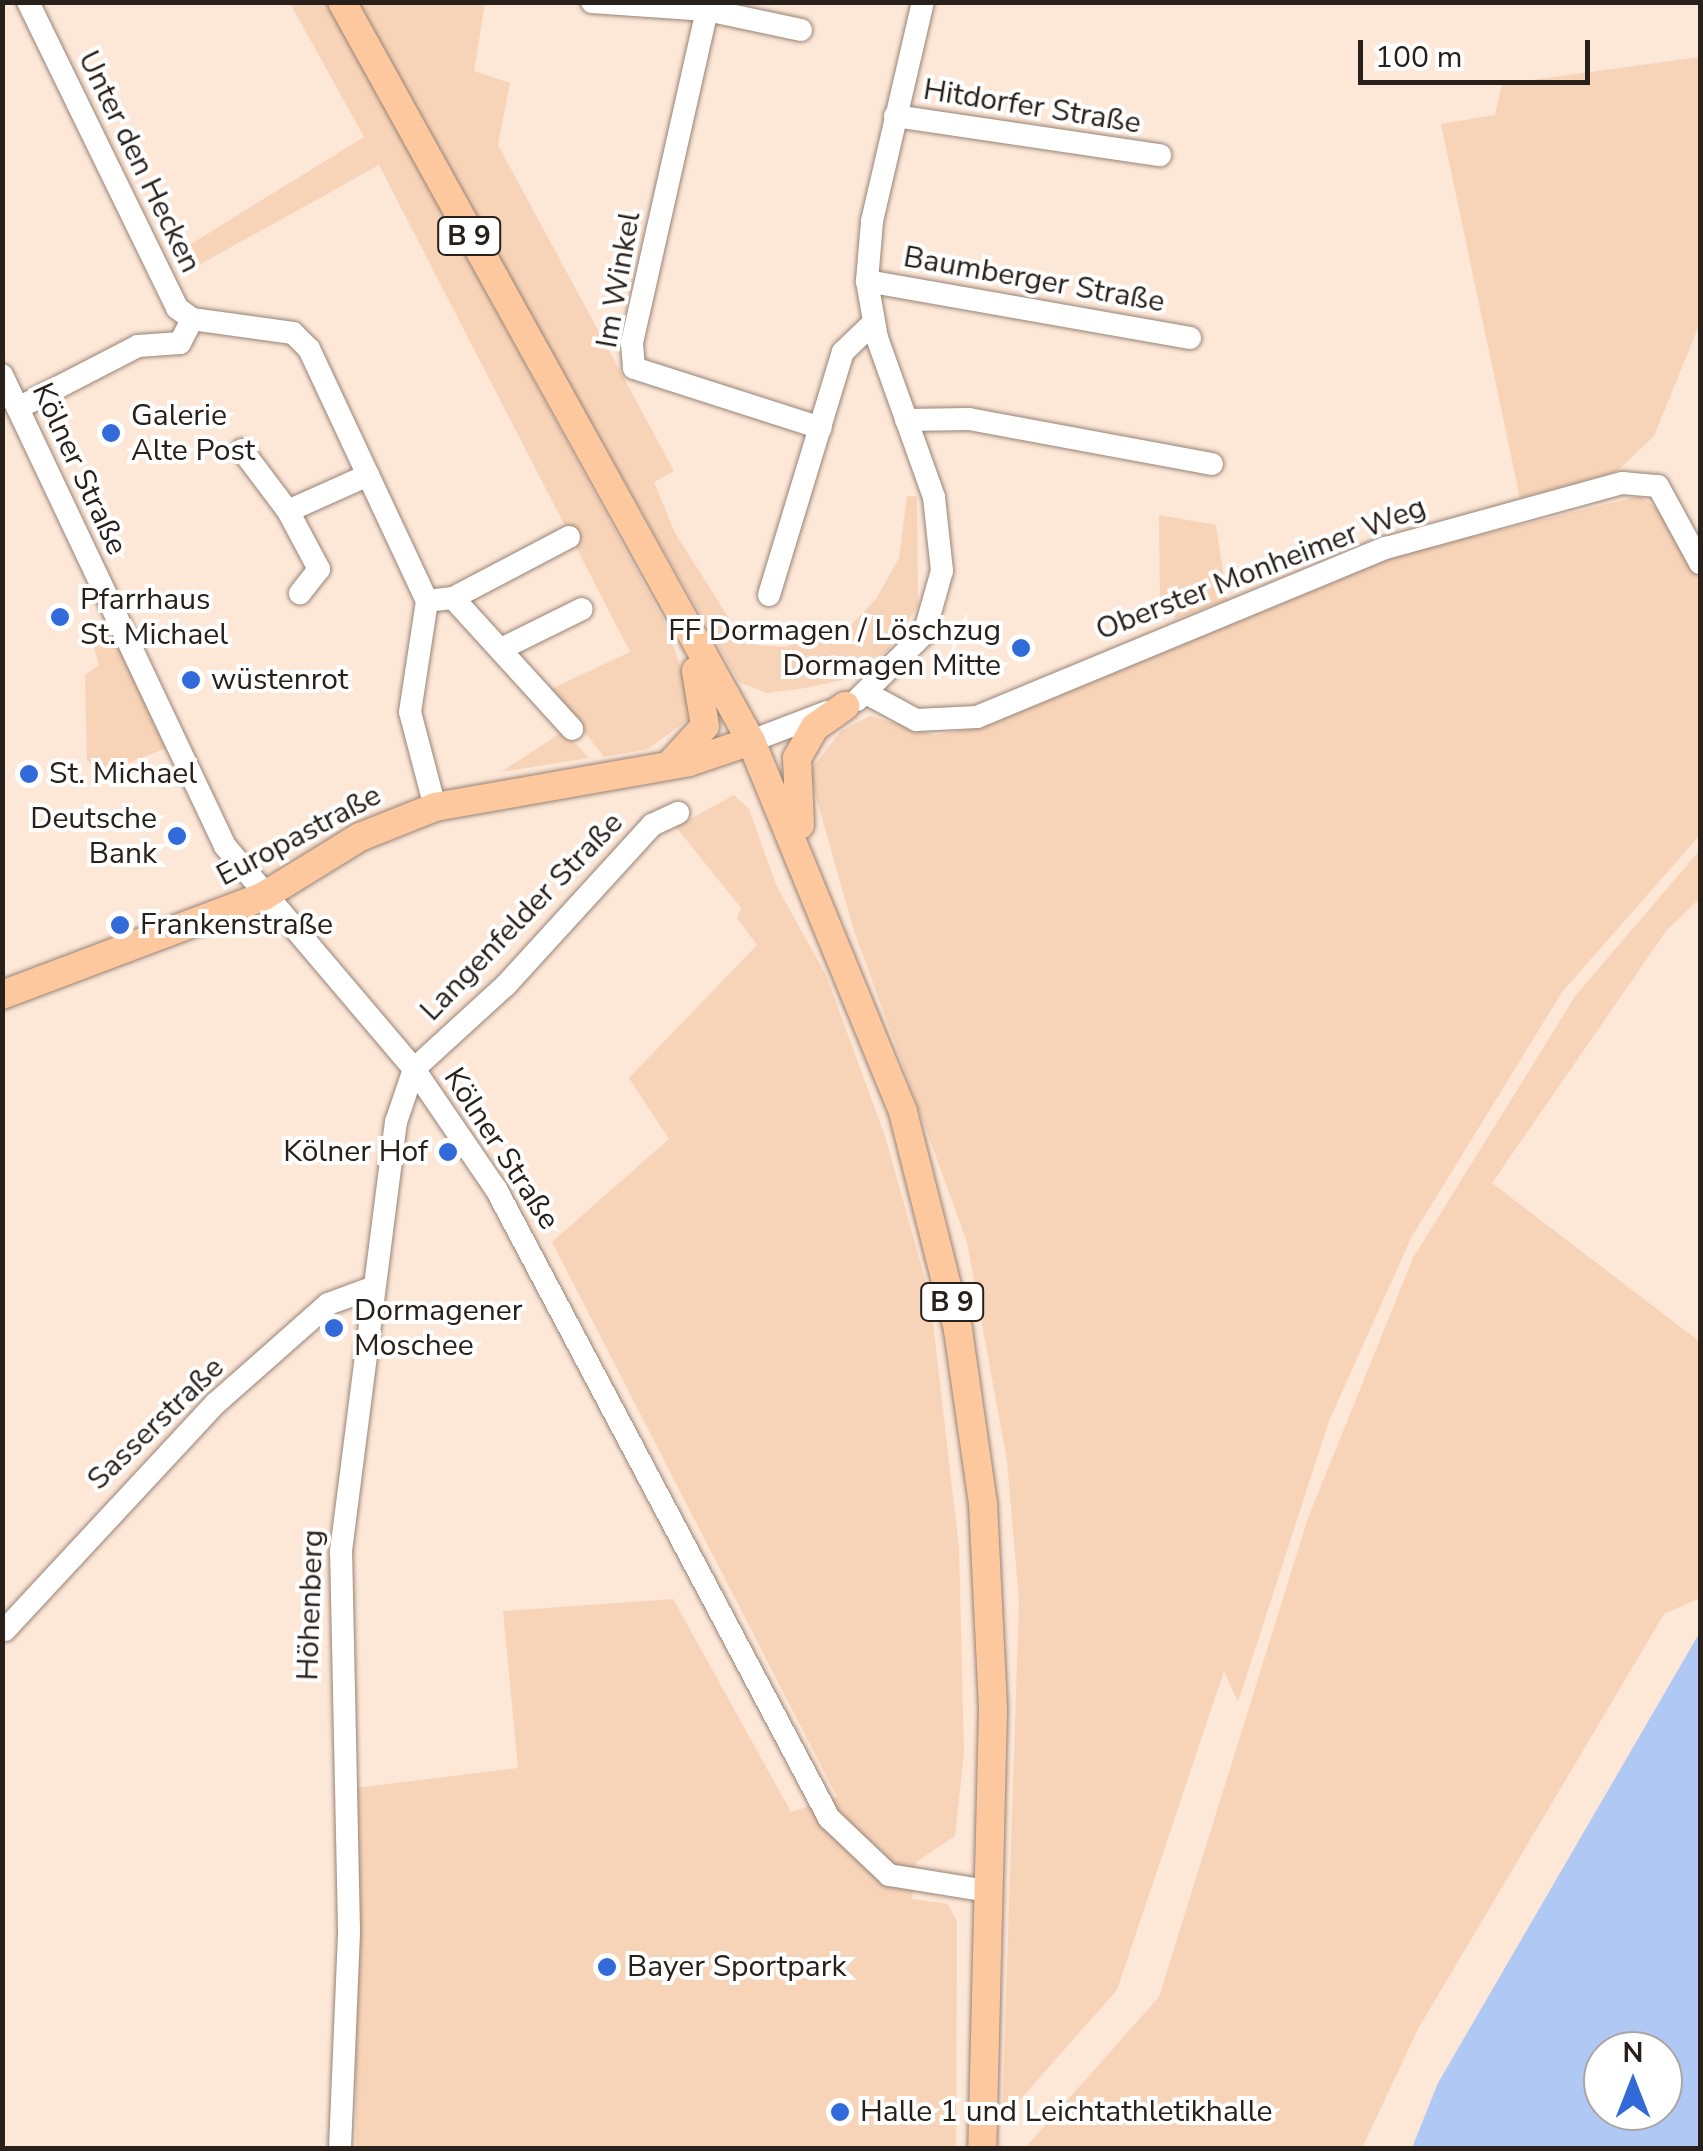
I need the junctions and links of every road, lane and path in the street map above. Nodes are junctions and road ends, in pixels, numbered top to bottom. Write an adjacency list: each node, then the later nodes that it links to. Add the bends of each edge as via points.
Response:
1 (28, 2): 10 (street, Unter den Hecken, via 149,256)
2 (342, 2): 28 (main road, B 9)
3 (592, 2): 5 (street)
4 (923, 2): 7 (street)
5 (707, 10): 6 (street); 16 (street, Im Winkel, via 631,359 644,374)
6 (801, 30)
7 (895, 116): 8 (street, Hitdorfer Straße); 9 (street)
8 (1160, 155)
9 (867, 281): 11 (street); 12 (street, Baumberger Straße)
10 (192, 319): 14 (street, via 180,343 138,346); 19 (street, Unter den Hecken, via 274,328 303,340)
11 (873, 323): 15 (street); 16 (street, via 843,352)
12 (1190, 338)
13 (2, 375): 14 (street, Kölner Straße)
14 (18, 408): 37 (street, Kölner Straße, via 208,815)
15 (906, 420): 18 (street, via 969,419); 30 (street, via 942,536 939,597 924,634)
16 (821, 428): 24 (street)
17 (242, 450): 20 (street)
18 (1212, 464)
19 (368, 475): 20 (street); 26 (street, Unter den Hecken)
20 (288, 511): 23 (street, via 320,569)
21 (569, 537): 25 (street)
22 (1700, 563): 30 (street, Oberster Monheimer Weg, via 1658,486 1622,482 1386,548 978,718 916,720)
23 (300, 593)
24 (769, 595)
25 (454, 598): 26 (street); 29 (street)
26 (427, 601): 34 (street, via 410,712)
27 (582, 608): 29 (street)
28 (683, 621): 32 (main road, B 9); 33 (main road, via 708,716 692,749)
29 (501, 649): 31 (street)
30 (856, 700): 32 (street); 36 (main road, via 806,736 795,768)
31 (572, 729)
32 (751, 741): 33 (main road, Europastraße); 36 (main road, B 9)
33 (658, 767): 34 (main road, Europastraße)
34 (434, 807): 37 (main road, Europastraße, via 360,837)
35 (678, 813): 39 (street, Langenfelder Straße, via 652,824 506,985)
36 (807, 861): 42 (main road, B 9, via 903,1112 958,1330 990,1608)
37 (264, 896): 38 (main road, Europastraße); 39 (street, Kölner Straße)
38 (3, 994)
39 (414, 1069): 40 (street, Höhenberg, via 396,1122); 42 (street, Kölner Straße, via 536,1258 830,1818 889,1875)
40 (369, 1289): 41 (street, Sasserstraße, via 328,1304 214,1404); 43 (street, Höhenberg, via 340,1551 350,1930)
41 (5, 1630)
42 (988, 1892): 44 (main road, B 9)
43 (340, 2148)
44 (982, 2148)

